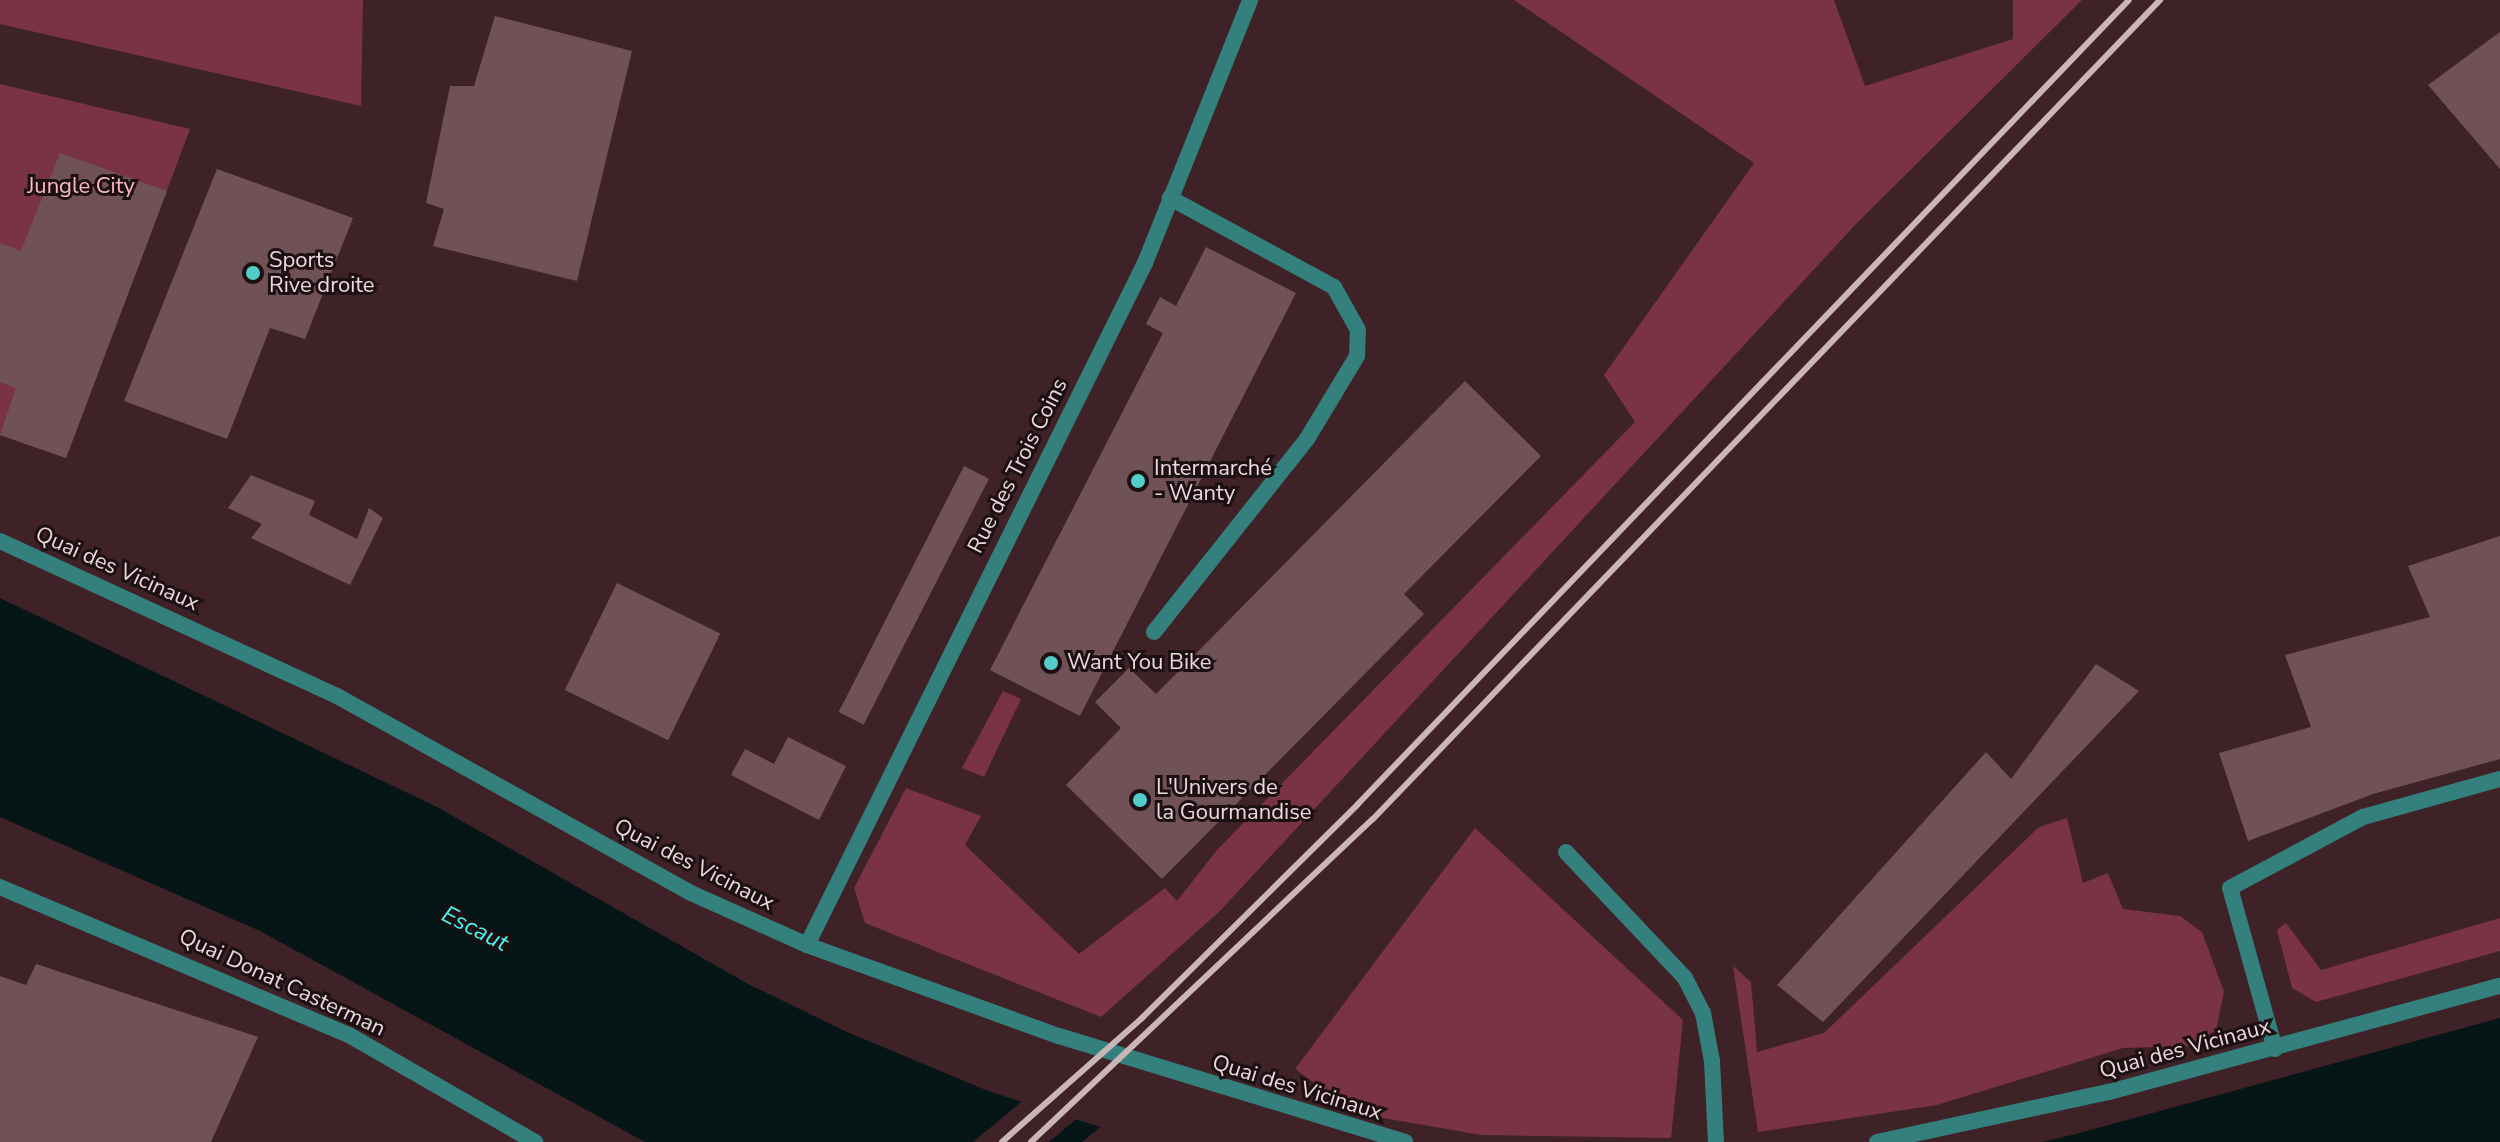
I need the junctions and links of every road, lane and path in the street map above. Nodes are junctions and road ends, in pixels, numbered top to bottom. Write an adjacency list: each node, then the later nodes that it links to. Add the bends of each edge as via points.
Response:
1 (1250, 0): 2 (street, Rue des Trois Coins)
2 (1170, 198): 4 (street, via 1334,287 1358,330 1357,356 1307,439); 8 (street, Rue des Trois Coins)
3 (0, 541): 8 (street, Quai des Vicinaux, via 337,696 691,893)
4 (1154, 632)
5 (2500, 779): 10 (street, via 2363,817 2230,888)
6 (1566, 852): 13 (street, via 1685,978 1697,1001 1712,1061)
7 (0, 887): 11 (street, Quai Donat Casterman, via 349,1035)
8 (807, 945): 12 (street, Quai des Vicinaux, via 1089,1046)
9 (2500, 986): 10 (street, Quai des Vicinaux)
10 (2275, 1049): 14 (street, Quai des Vicinaux)
11 (535, 1142)
12 (1405, 1142)
13 (1716, 1142)
14 (1877, 1142)

